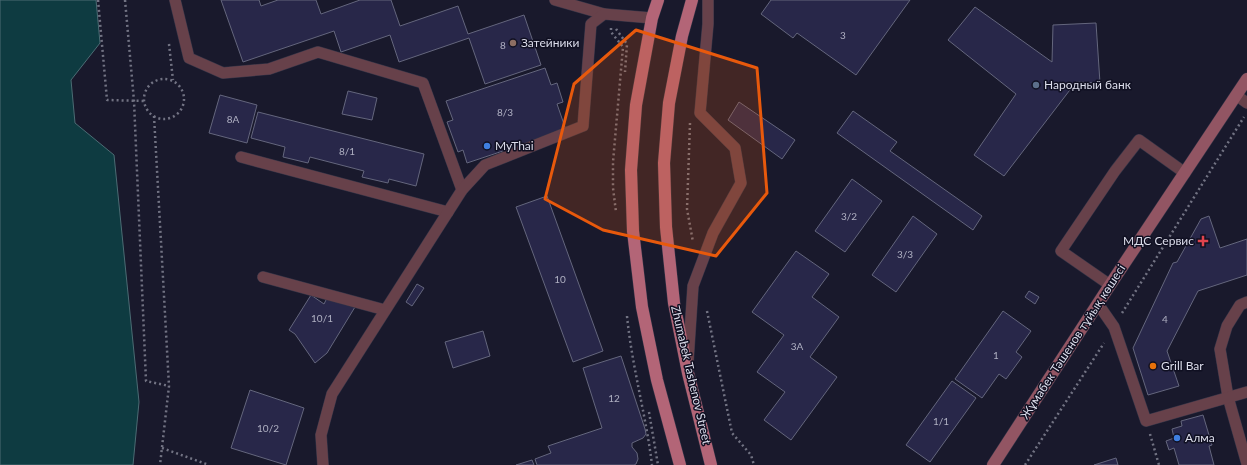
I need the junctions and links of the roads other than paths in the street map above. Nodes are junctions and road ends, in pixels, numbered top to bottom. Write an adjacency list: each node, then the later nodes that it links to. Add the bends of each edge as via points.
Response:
1 (175, 0): 13 (lane, via 189,58 223,73 269,68 318,52 423,83)
2 (555, 0): 6 (lane)
3 (656, 0): 7 (main road)
4 (692, 0): 20 (main road, Zhumabek Tashenov Street, via 682,36 670,103 664,163 666,227 674,303)
5 (708, 0): 20 (lane, via 700,113 735,148 741,183 713,233 693,286)
6 (604, 14): 7 (lane); 13 (lane, via 591,24 583,126 485,165)
7 (652, 18): 25 (main road, via 636,105 631,170 633,231 644,314 657,380)
8 (1247, 78): 9 (street, Жұмабек Тәшенов тұйық көшесі)
9 (1236, 95): 10 (lane); 12 (street, Жұмабек Тәшенов тұйық көшесі)
10 (1247, 102)
11 (241, 157): 14 (lane)
12 (1185, 173): 16 (street, Жұмабек Тәшенов тұйық көшесі); 16 (lane, via 1139,140 1115,171 1061,252)
13 (462, 190): 14 (lane)
14 (448, 212): 19 (lane)
15 (263, 277): 19 (lane)
16 (1110, 285): 18 (street, Жұмабек Тәшенов тұйық көшесі)
17 (1247, 302): 22 (lane, via 1240,305 1227,326 1220,349)
18 (1098, 304): 22 (lane, via 1114,327 1146,421); 27 (street, Жұмабек Тәшенов тұйық көшесі)
19 (385, 310): 24 (lane, via 332,394 321,435)
20 (688, 373): 26 (main road, Zhumabek Tashenov Street)
21 (1247, 392): 22 (lane)
22 (1228, 397): 23 (lane)
23 (1247, 464)
24 (323, 465)
25 (680, 465)
26 (711, 465)
27 (993, 465)

